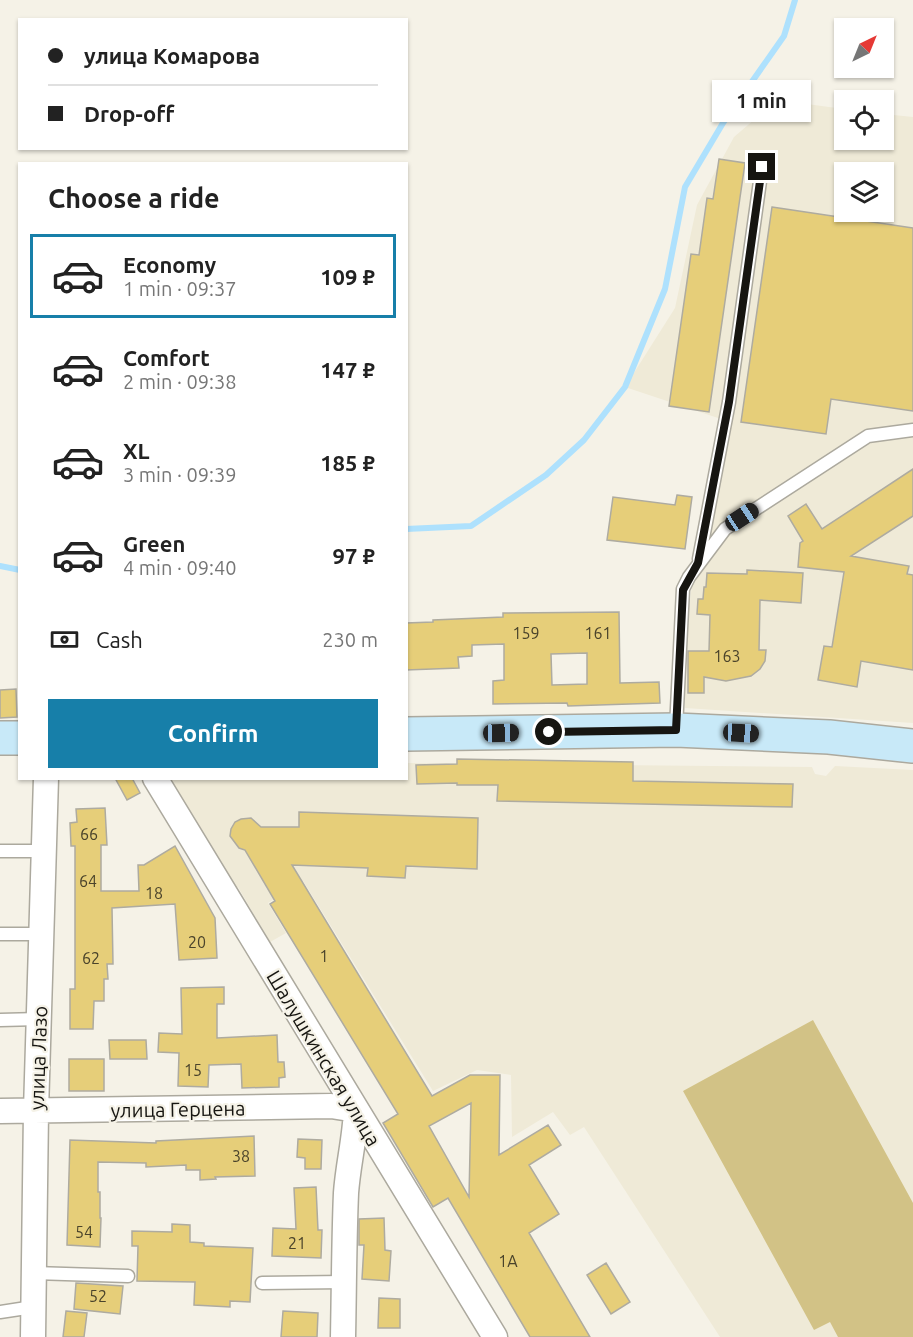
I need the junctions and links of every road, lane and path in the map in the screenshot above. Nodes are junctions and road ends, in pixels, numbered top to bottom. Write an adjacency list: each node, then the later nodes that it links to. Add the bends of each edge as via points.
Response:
1 (762, 167): 3 (lane, via 729,402)
2 (913, 430): 3 (lane, via 868,436 725,529)
3 (698, 563): 4 (lane, via 683,590)
4 (676, 730): 5 (main road); 8 (main road, via 829,737)
5 (408, 734)
6 (0, 738): 7 (main road)
7 (18, 738)
8 (913, 746)
9 (46, 780): 11 (street, улица Лазо)
10 (156, 780): 17 (street, Шалушкинская улица)
11 (44, 851): 12 (lane); 14 (street, улица Лазо)
12 (0, 852)
13 (0, 934): 14 (lane)
14 (41, 934): 15 (street, улица Лазо)
15 (39, 1019): 16 (lane); 18 (street, улица Лазо)
16 (0, 1020)
17 (356, 1110): 18 (street, улица Герцена, via 331,1106); 22 (street, via 346,1191); 28 (street, Шалушкинская улица)
18 (36, 1111): 19 (street, улица Герцена); 20 (street, улица Лазо)
19 (0, 1112)
20 (34, 1273): 21 (lane); 24 (street, улица Лазо)
21 (128, 1276)
22 (344, 1282): 23 (lane); 27 (street)
23 (262, 1283)
24 (33, 1307): 25 (lane); 26 (street, улица Лазо)
25 (0, 1312)
26 (33, 1337)
27 (343, 1337)
28 (495, 1337)

